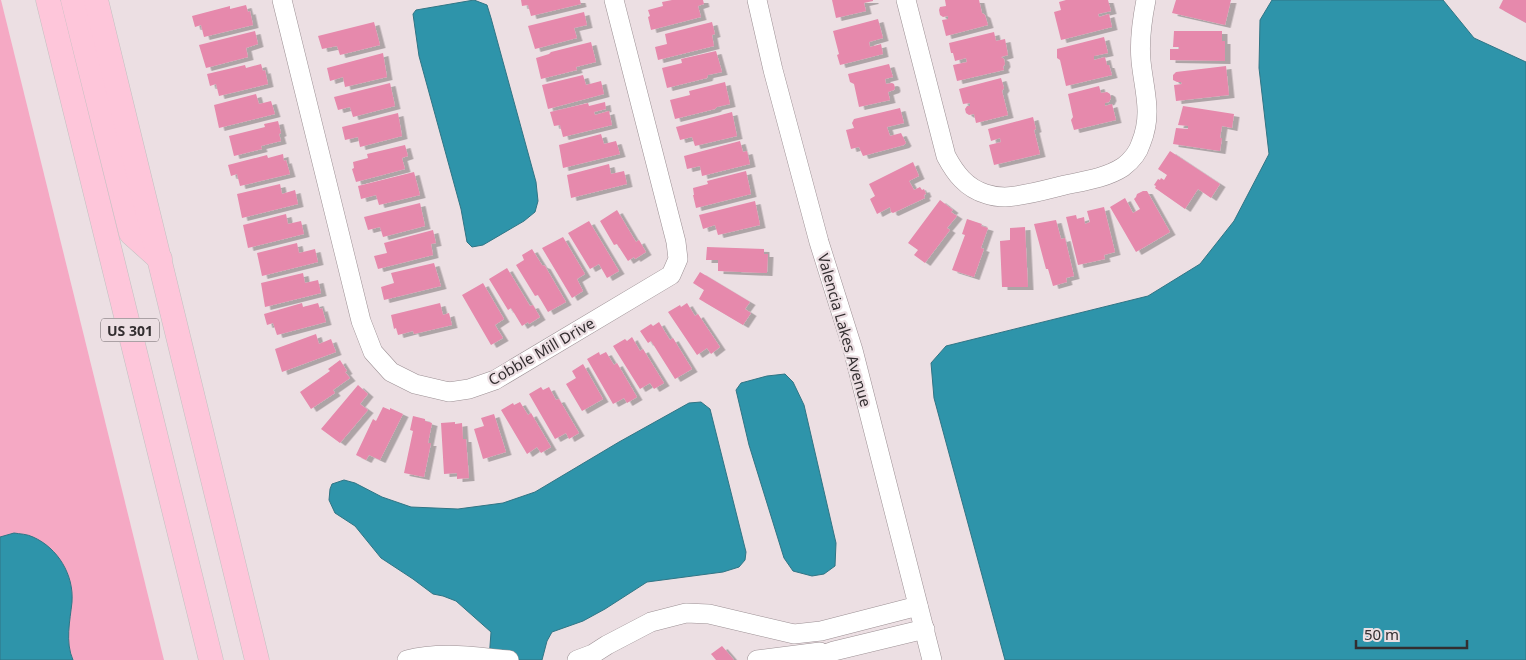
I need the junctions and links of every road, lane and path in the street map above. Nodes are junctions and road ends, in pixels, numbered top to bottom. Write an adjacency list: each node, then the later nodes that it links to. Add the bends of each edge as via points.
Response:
1 (48, 0): 14 (main road, US 301 / US 301)
2 (73, 0): 9 (main road, via 131,233)
3 (96, 0): 9 (main road, US 301)
4 (282, 0): 5 (street, Cobble Mill Drive, via 361,322 373,352 399,376 415,384 449,392 495,380 671,275 678,259)
5 (614, 0)
6 (757, 0): 10 (street, Valencia Lakes Avenue, via 814,223 853,350)
7 (906, 0): 8 (street, via 946,156 963,181 974,189 1003,197 1022,196 1098,177 1114,172 1135,156 1147,119 1140,43)
8 (1146, 0)
9 (160, 259): 15 (main road, US 301)
10 (918, 606): 11 (street, Valencia Lakes Avenue); 13 (street, via 821,631 794,634 709,614 686,613 651,622)
11 (925, 629): 12 (street); 20 (street, Valencia Lakes Avenue)
12 (844, 648): 18 (street); 19 (street)
13 (587, 658)
14 (211, 660)
15 (257, 660)
16 (407, 660): 17 (street, via 450,655)
17 (509, 660)
18 (757, 660)
19 (809, 660)
20 (932, 660)

